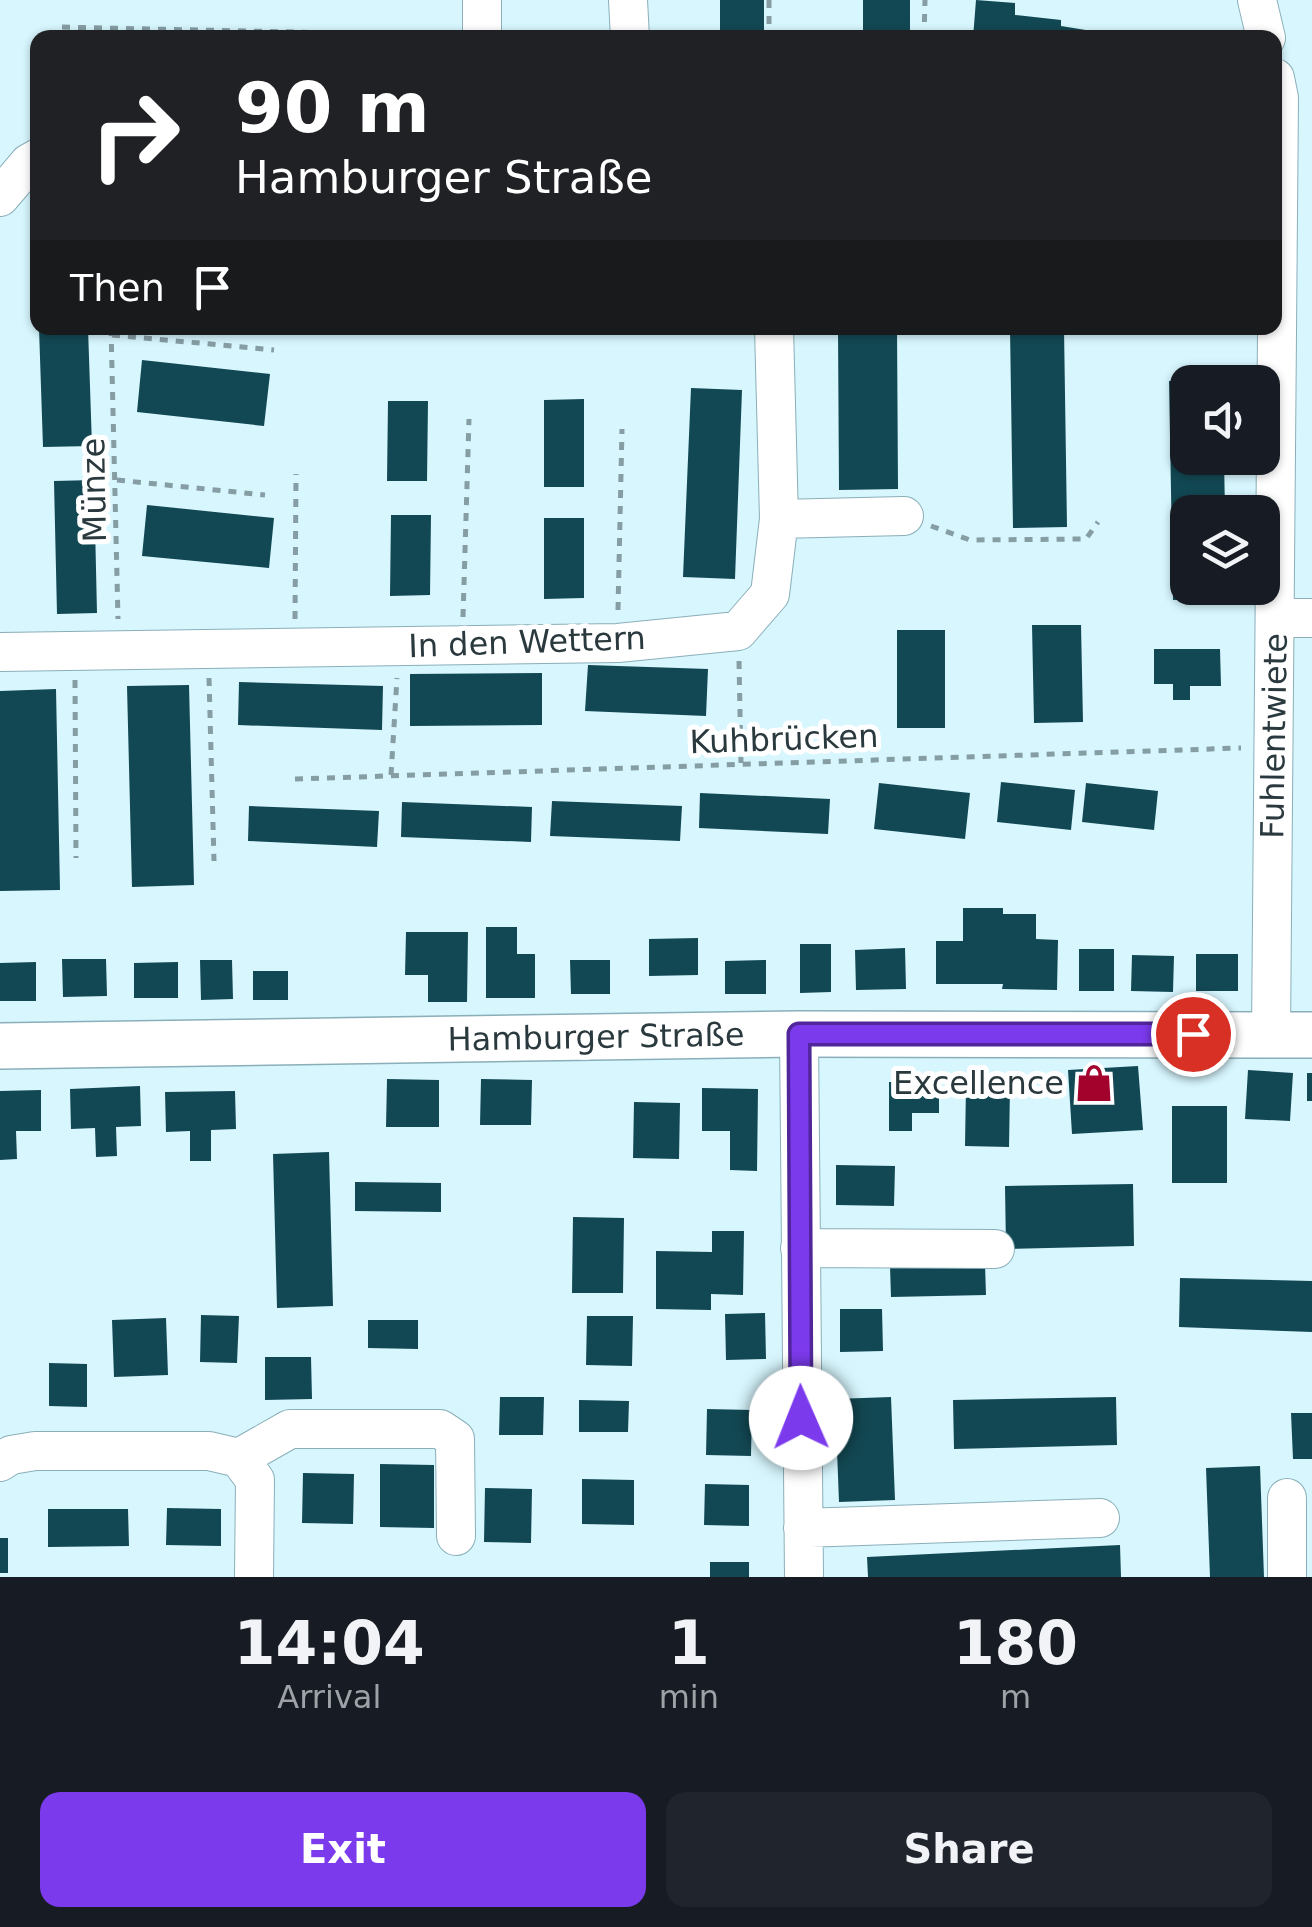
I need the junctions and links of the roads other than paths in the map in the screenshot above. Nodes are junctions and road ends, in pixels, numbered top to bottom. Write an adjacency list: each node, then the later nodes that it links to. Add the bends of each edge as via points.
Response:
1 (482, 0): 4 (street)
2 (628, 0): 5 (street)
3 (1257, 0): 6 (street)
4 (482, 30)
5 (630, 30)
6 (1264, 30)
7 (1282, 112): 9 (street, Fuhlentwiete)
8 (30, 163): 10 (street)
9 (1296, 176): 11 (street, Fuhlentwiete)
10 (0, 196)
11 (1282, 270)
12 (774, 335): 15 (street)
13 (1279, 335): 16 (street, Fuhlentwiete)
14 (904, 516): 15 (street)
15 (779, 520): 17 (street, In den Wettern, via 770,594 738,631 618,642)
16 (1294, 618): 19 (street, Fuhlentwiete, via 1274,747)
17 (0, 652)
18 (799, 1034): 19 (main road, Hamburger Straße); 20 (main road, Hamburger Straße); 21 (street)
19 (1292, 1035)
20 (0, 1046)
21 (800, 1248): 22 (street); 27 (street)
22 (995, 1249)
23 (238, 1458): 24 (street, via 209,1451 35,1451); 28 (street, via 290,1430 440,1429 454,1439); 29 (street, via 255,1480)
24 (0, 1462)
25 (1288, 1498): 31 (street)
26 (1100, 1518): 27 (street)
27 (803, 1528): 30 (street)
28 (456, 1536)
29 (254, 1577)
30 (804, 1577)
31 (1287, 1577)

